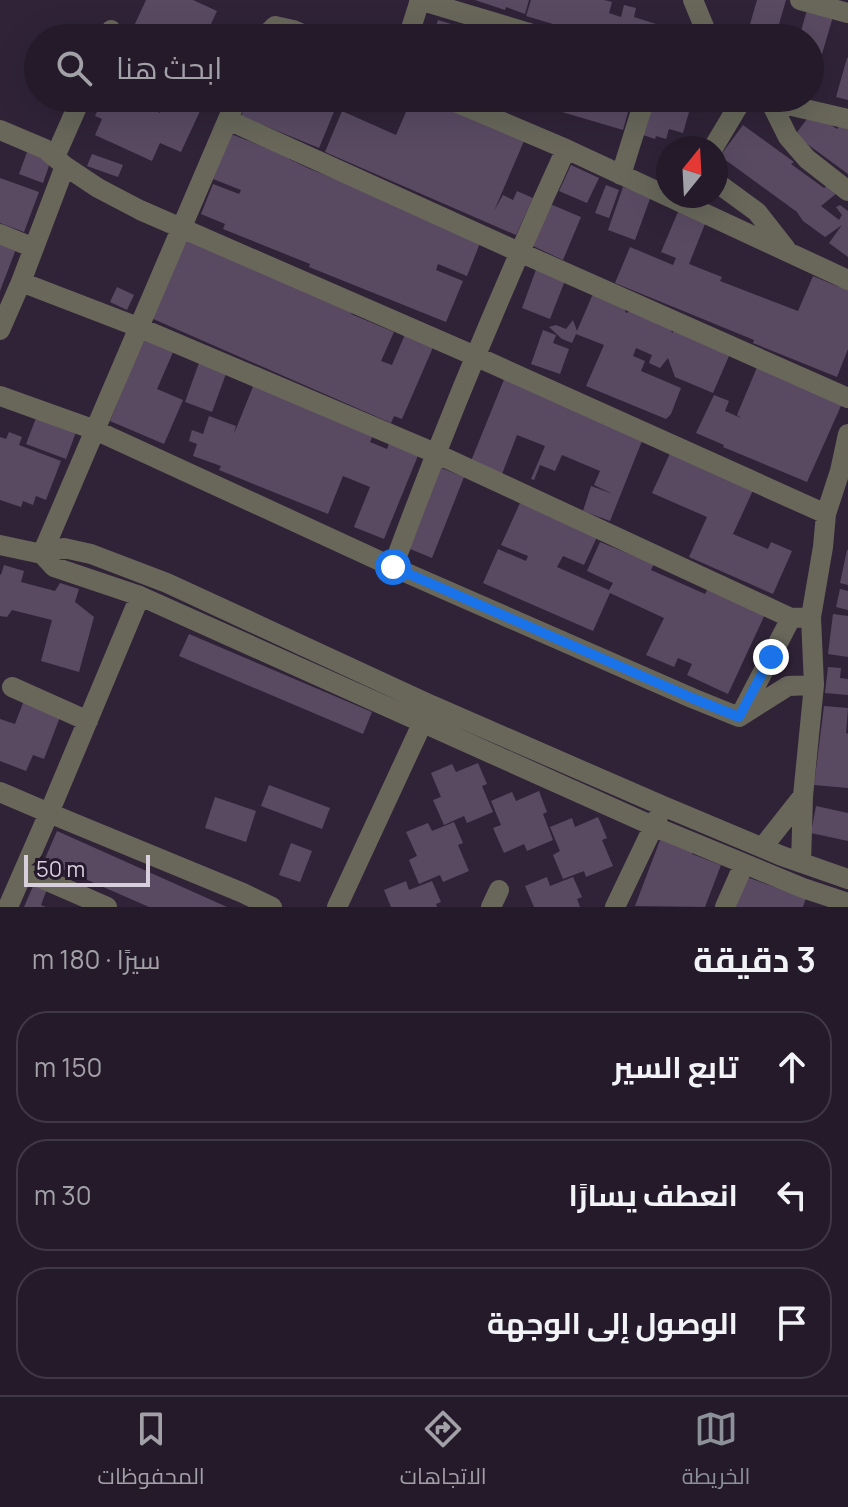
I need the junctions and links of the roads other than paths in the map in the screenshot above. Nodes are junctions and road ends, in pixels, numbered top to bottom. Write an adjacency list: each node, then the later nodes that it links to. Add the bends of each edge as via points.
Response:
1 (420, 0): 5 (street); 6 (street)
2 (693, 0): 7 (street)
3 (800, 0): 4 (street)
4 (848, 13)
5 (412, 24)
6 (500, 24)
7 (703, 24)
8 (76, 112): 20 (street)
9 (231, 112): 16 (street)
10 (479, 112): 19 (street)
11 (641, 112): 21 (street)
12 (735, 112): 18 (street)
13 (772, 112): 24 (street, via 807,159)
14 (818, 112): 15 (street)
15 (848, 119)
16 (228, 120): 26 (street); 29 (street)
17 (0, 130): 20 (street, via 45,149)
18 (720, 136)
19 (566, 149): 21 (street); 29 (street)
20 (60, 162): 26 (street, via 98,188); 28 (street)
21 (621, 175): 22 (street)
22 (656, 189)
23 (728, 191): 30 (street, via 757,212)
24 (848, 191)
25 (700, 208): 30 (street)
26 (180, 228): 33 (street); 35 (street)
27 (0, 234): 28 (street)
28 (34, 248): 32 (street)
29 (519, 252): 35 (street); 37 (street)
30 (789, 252): 31 (street)
31 (848, 280)
32 (21, 282): 33 (street); 34 (street)
33 (138, 327): 38 (street); 40 (street)
34 (0, 330)
35 (475, 356): 40 (street); 41 (street)
36 (0, 396): 38 (street)
37 (848, 398)
38 (95, 430): 43 (street); 44 (street)
39 (848, 434): 41 (street)
40 (435, 453): 44 (street); 46 (street)
41 (826, 514): 46 (street, via 823,547)
42 (0, 545): 43 (street)
43 (42, 554): 45 (street, via 54,567); 49 (street, via 64,548 91,554 167,583)
44 (393, 567): 50 (street)
45 (140, 596): 49 (street); 51 (street)
46 (801, 618): 47 (street); 50 (street)
47 (814, 685): 50 (street, via 788,686); 53 (street)
48 (12, 687): 51 (street)
49 (427, 713): 54 (street); 56 (street); 67 (street)
50 (739, 717)
51 (88, 721): 55 (street)
52 (0, 792): 55 (street)
53 (803, 796): 57 (street); 58 (street)
54 (663, 806): 56 (street); 57 (street)
55 (49, 813): 62 (street); 64 (street)
56 (653, 826): 59 (street); 68 (street)
57 (762, 848): 58 (street)
58 (801, 863): 61 (street)
59 (744, 864): 63 (street); 69 (street)
60 (27, 872): 65 (street)
61 (846, 877): 63 (street)
62 (240, 900): 66 (street)
63 (838, 903)
64 (8, 907)
65 (107, 907)
66 (272, 907)
67 (337, 907)
68 (615, 907)
69 (725, 907)

